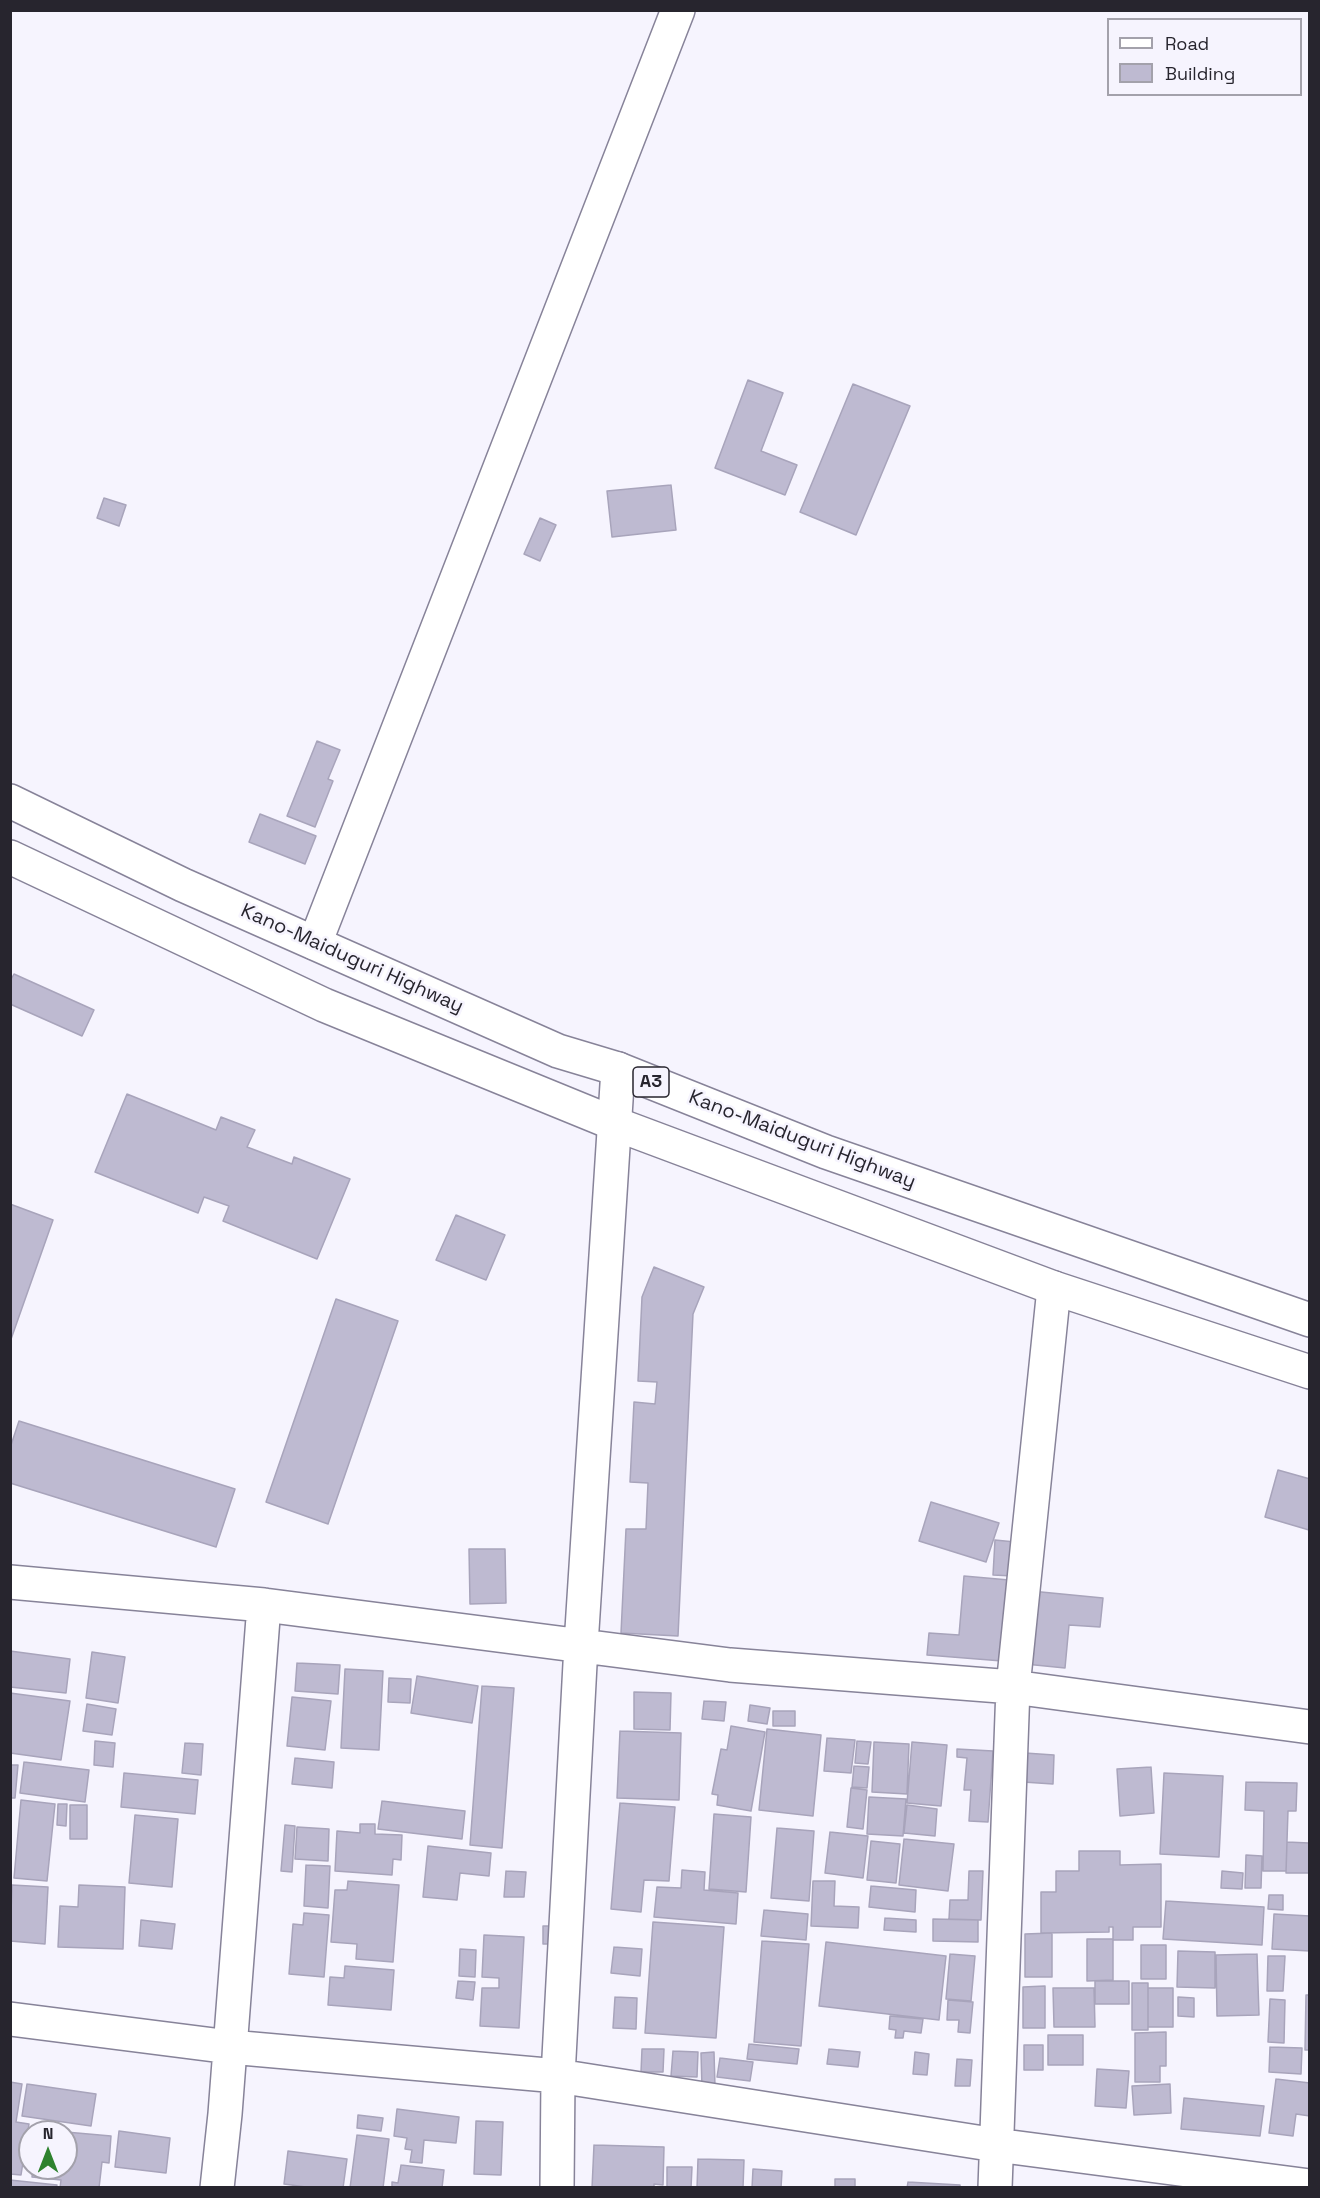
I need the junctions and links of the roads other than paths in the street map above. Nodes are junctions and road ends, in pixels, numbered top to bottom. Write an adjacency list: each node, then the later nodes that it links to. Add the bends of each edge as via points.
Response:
1 (678, 10): 4 (main road)
2 (10, 801): 4 (main road, Kano-Maiduguri Highway / A3, via 183,885)
3 (10, 857): 6 (main road, via 324,1005)
4 (315, 943): 5 (main road, Kano-Maiduguri Highway / A3, via 558,1051)
5 (618, 1070): 6 (main road); 8 (main road, Kano-Maiduguri Highway / A3, via 825,1152)
6 (613, 1123): 7 (main road); 12 (main road)
7 (1054, 1288): 9 (main road); 13 (main road)
8 (1310, 1320)
9 (1310, 1372)
10 (10, 1582): 11 (main road)
11 (264, 1605): 12 (main road); 16 (main road)
12 (581, 1645): 13 (main road, via 730,1665); 17 (main road)
13 (1013, 1687): 14 (main road); 18 (main road)
14 (1310, 1726)
15 (10, 2019): 16 (main road)
16 (230, 2047): 17 (main road); 20 (main road)
17 (558, 2076): 18 (main road); 21 (main road)
18 (996, 2145): 19 (main road); 22 (main road)
19 (1310, 2186)
20 (216, 2187)
21 (557, 2187)
22 (994, 2187)

